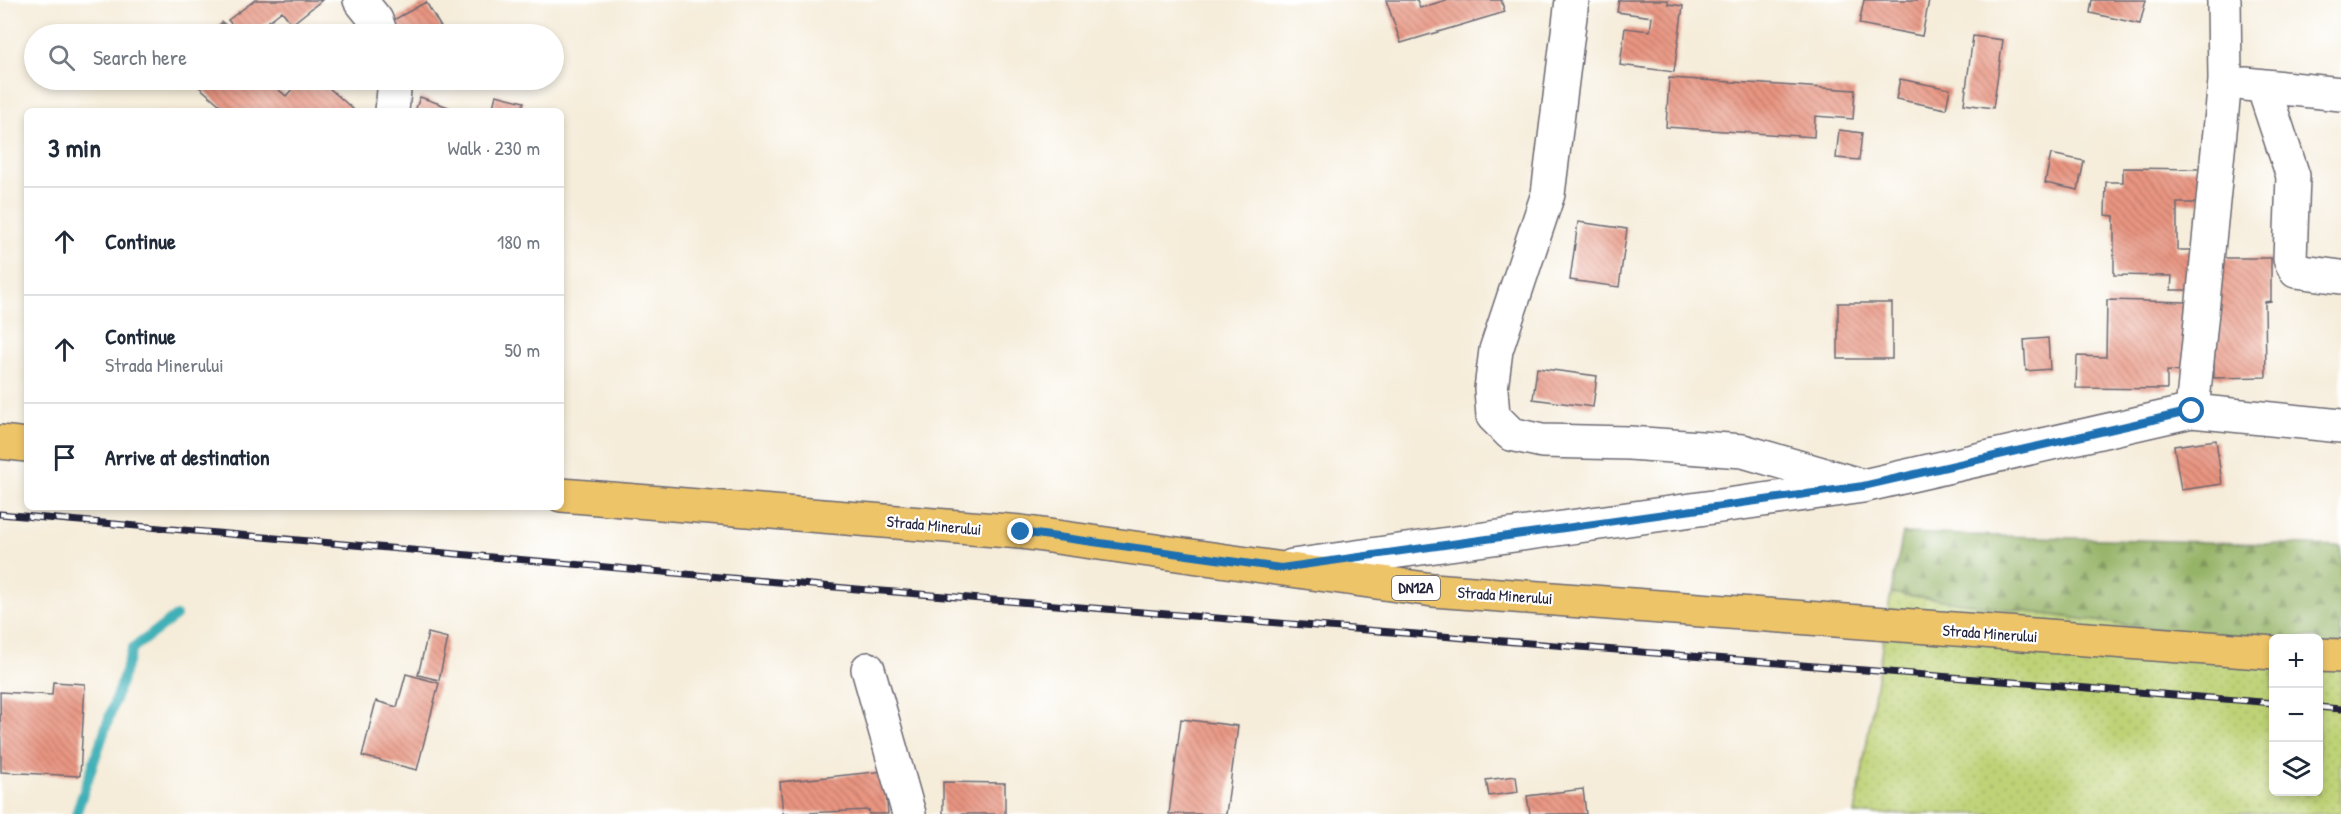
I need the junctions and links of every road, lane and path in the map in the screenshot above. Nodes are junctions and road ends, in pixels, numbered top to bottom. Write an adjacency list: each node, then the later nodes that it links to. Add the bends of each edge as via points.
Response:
1 (360, 0): 4 (street)
2 (1572, 0): 15 (street, via 1548,194 1496,350 1491,389 1493,416 1511,435 1542,441 1743,452)
3 (2224, 0): 5 (street)
4 (377, 24)
5 (2225, 81): 6 (street); 11 (street)
6 (2263, 86): 8 (street); 10 (street, via 2293,176 2290,259 2296,271)
7 (394, 90): 9 (street)
8 (2341, 94)
9 (392, 108)
10 (2341, 277)
11 (2192, 411): 12 (street); 15 (street)
12 (2341, 426)
13 (0, 442): 14 (main road)
14 (24, 445)
15 (1863, 486): 17 (street)
16 (564, 495): 17 (main road, Strada Minerului / DN12A, via 1021,532)
17 (1281, 568): 18 (main road, Strada Minerului / DN12A, via 1433,590)
18 (2269, 652)
19 (2323, 655): 20 (main road)
20 (2341, 656)
21 (868, 669): 22 (street)
22 (909, 814)

